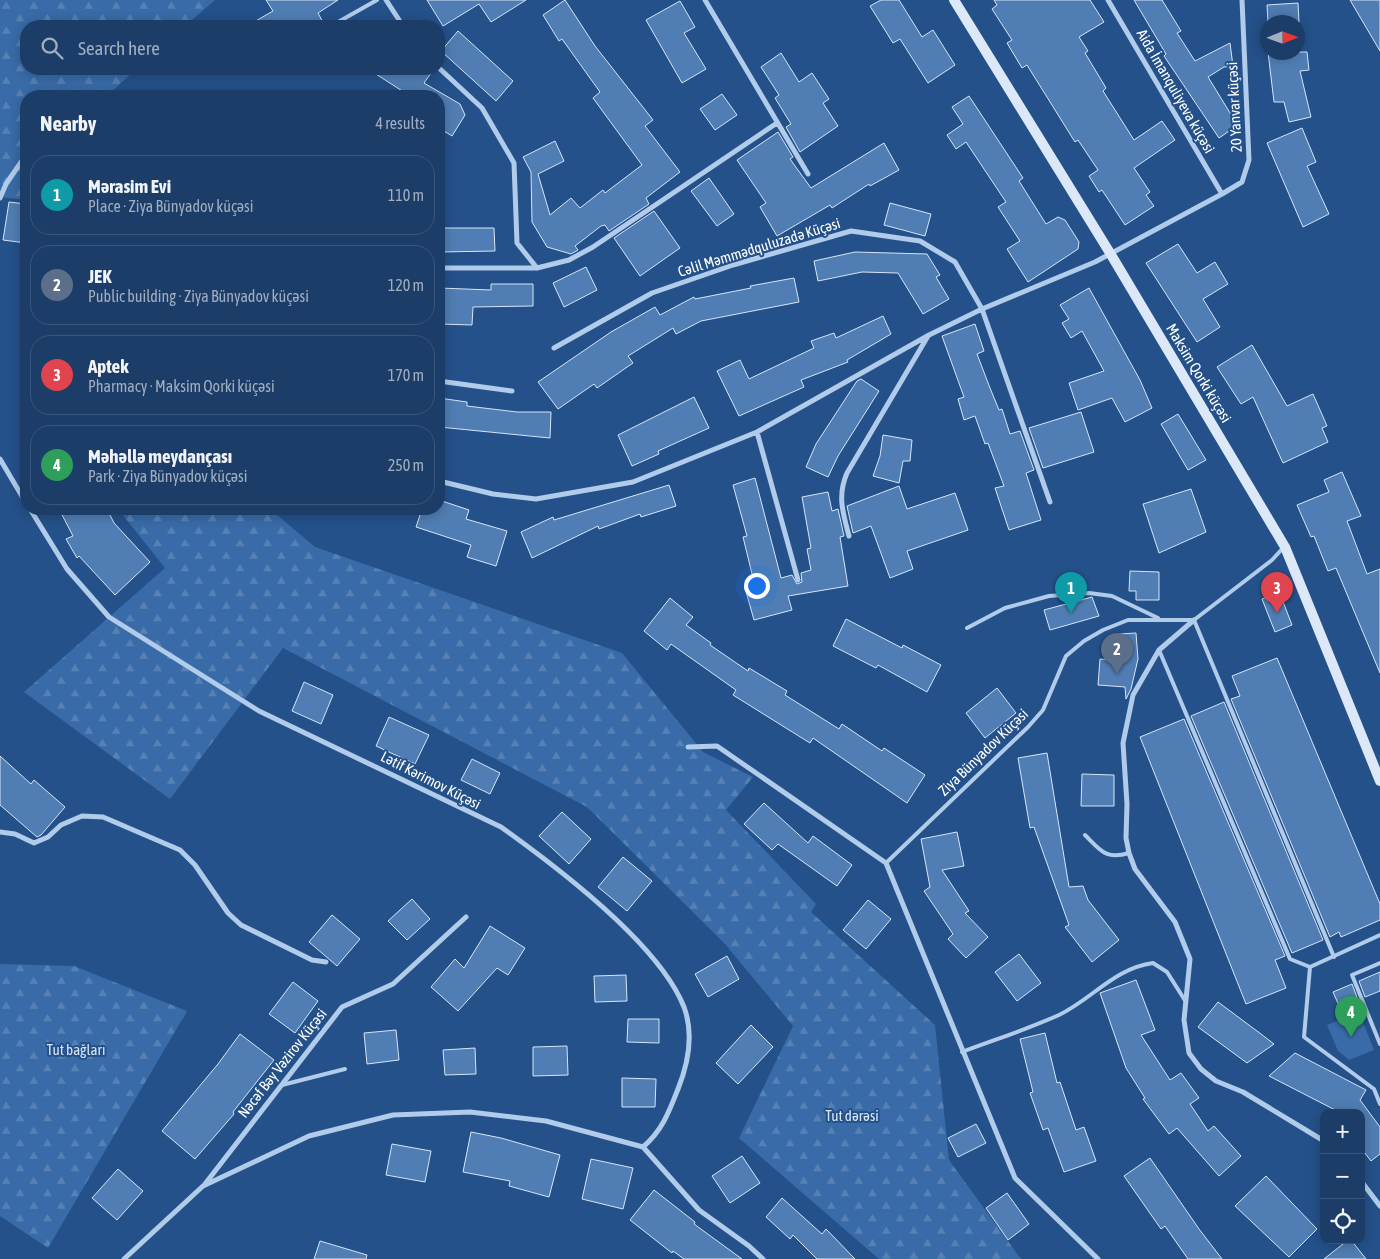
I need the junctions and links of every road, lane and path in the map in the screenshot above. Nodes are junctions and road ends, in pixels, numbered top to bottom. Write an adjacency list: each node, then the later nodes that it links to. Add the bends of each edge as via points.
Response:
1 (377, 0): 7 (lane)
2 (386, 0): 8 (street)
3 (705, 0): 10 (street)
4 (954, 0): 15 (main road, Maksim Qorki küçəsi)
5 (1108, 0): 13 (street, Aida İmanquliyeva küçəsi)
6 (1242, 0): 13 (street, 20 Yanvar küçəsi, via 1249,160 1242,182)
7 (342, 20)
8 (399, 20)
9 (445, 74): 17 (street, via 482,108 514,163 517,243)
10 (777, 123): 12 (street); 17 (street, via 593,247 569,260)
11 (20, 164): 14 (street)
12 (808, 174)
13 (1222, 194): 15 (street, 20 Yanvar küçəsi)
14 (0, 198)
15 (1110, 253): 18 (street); 30 (main road, Maksim Qorki küçəsi)
16 (445, 268): 17 (street)
17 (537, 268)
18 (982, 309): 19 (street); 20 (street, Cəlil Məmmədquluzadə Küçəsi, via 955,262 920,241 851,231 652,293); 27 (street, Cəlil Məmmədquluzadə Küçəsi)
19 (929, 335): 23 (street); 29 (street, via 846,473 840,502)
20 (554, 348)
21 (445, 382): 22 (street)
22 (512, 390)
23 (757, 432): 25 (street, via 633,482 536,499 493,494); 31 (street)
24 (0, 459): 26 (street)
25 (445, 482)
26 (20, 492)
27 (1050, 502)
28 (34, 515): 55 (street, Lətif Kərimov Küçəsi, via 67,569 109,617 259,711 501,827 629,933 661,967 684,1008 689,1030 684,1073 678,1090 665,1123)
29 (849, 536)
30 (1285, 547): 33 (lane); 37 (main road, Maksim Qorki küçəsi)
31 (798, 580)
32 (1160, 619): 33 (lane, Ziya Bünyadov Küçəsi); 34 (lane, via 1112,596 1089,593 1049,596 1005,608); 41 (lane, Ziya Bünyadov Küçəsi, via 1128,620 1103,630 1066,656 1043,710)
33 (1194, 620): 35 (street); 44 (lane)
34 (967, 628)
35 (1159, 650): 40 (street, via 1133,695 1123,743); 47 (lane, via 1290,960)
36 (688, 747): 41 (street, via 717,746)
37 (1380, 781)
38 (0, 832): 45 (street, via 15,834 34,843 82,816 103,817 180,850 228,913 241,925 312,960)
39 (1085, 835): 40 (lane, via 1107,855 1114,857)
40 (1129, 853): 48 (street, via 1135,869 1175,922 1190,959)
41 (886, 862): 50 (street)
42 (466, 917): 52 (street, Nəcəf Bəy Vəzirov Küçəsi, via 393,984 342,1006)
43 (1380, 935): 44 (lane)
44 (1334, 957): 47 (lane)
45 (326, 962)
46 (1380, 962): 49 (lane, via 1352,974)
47 (1310, 967): 53 (lane, via 1304,1037 1374,1089)
48 (1187, 1003): 50 (lane, via 1166,972 1153,963 1136,966 1059,1015); 54 (street, via 1185,1038 1189,1053 1201,1069 1216,1081 1243,1092)
49 (1380, 1044)
50 (962, 1052): 61 (street, via 1015,1178)
51 (344, 1069): 52 (lane)
52 (280, 1086): 56 (street, Nəcəf Bəy Vəzirov Küçəsi)
53 (1380, 1104)
54 (1320, 1139)
55 (643, 1147): 56 (street, via 546,1121 470,1112 393,1115 309,1136); 60 (street, via 699,1210)
56 (203, 1186): 59 (street)
57 (1365, 1186): 58 (street)
58 (1380, 1206)
59 (124, 1259)
60 (763, 1259)
61 (1098, 1259)

